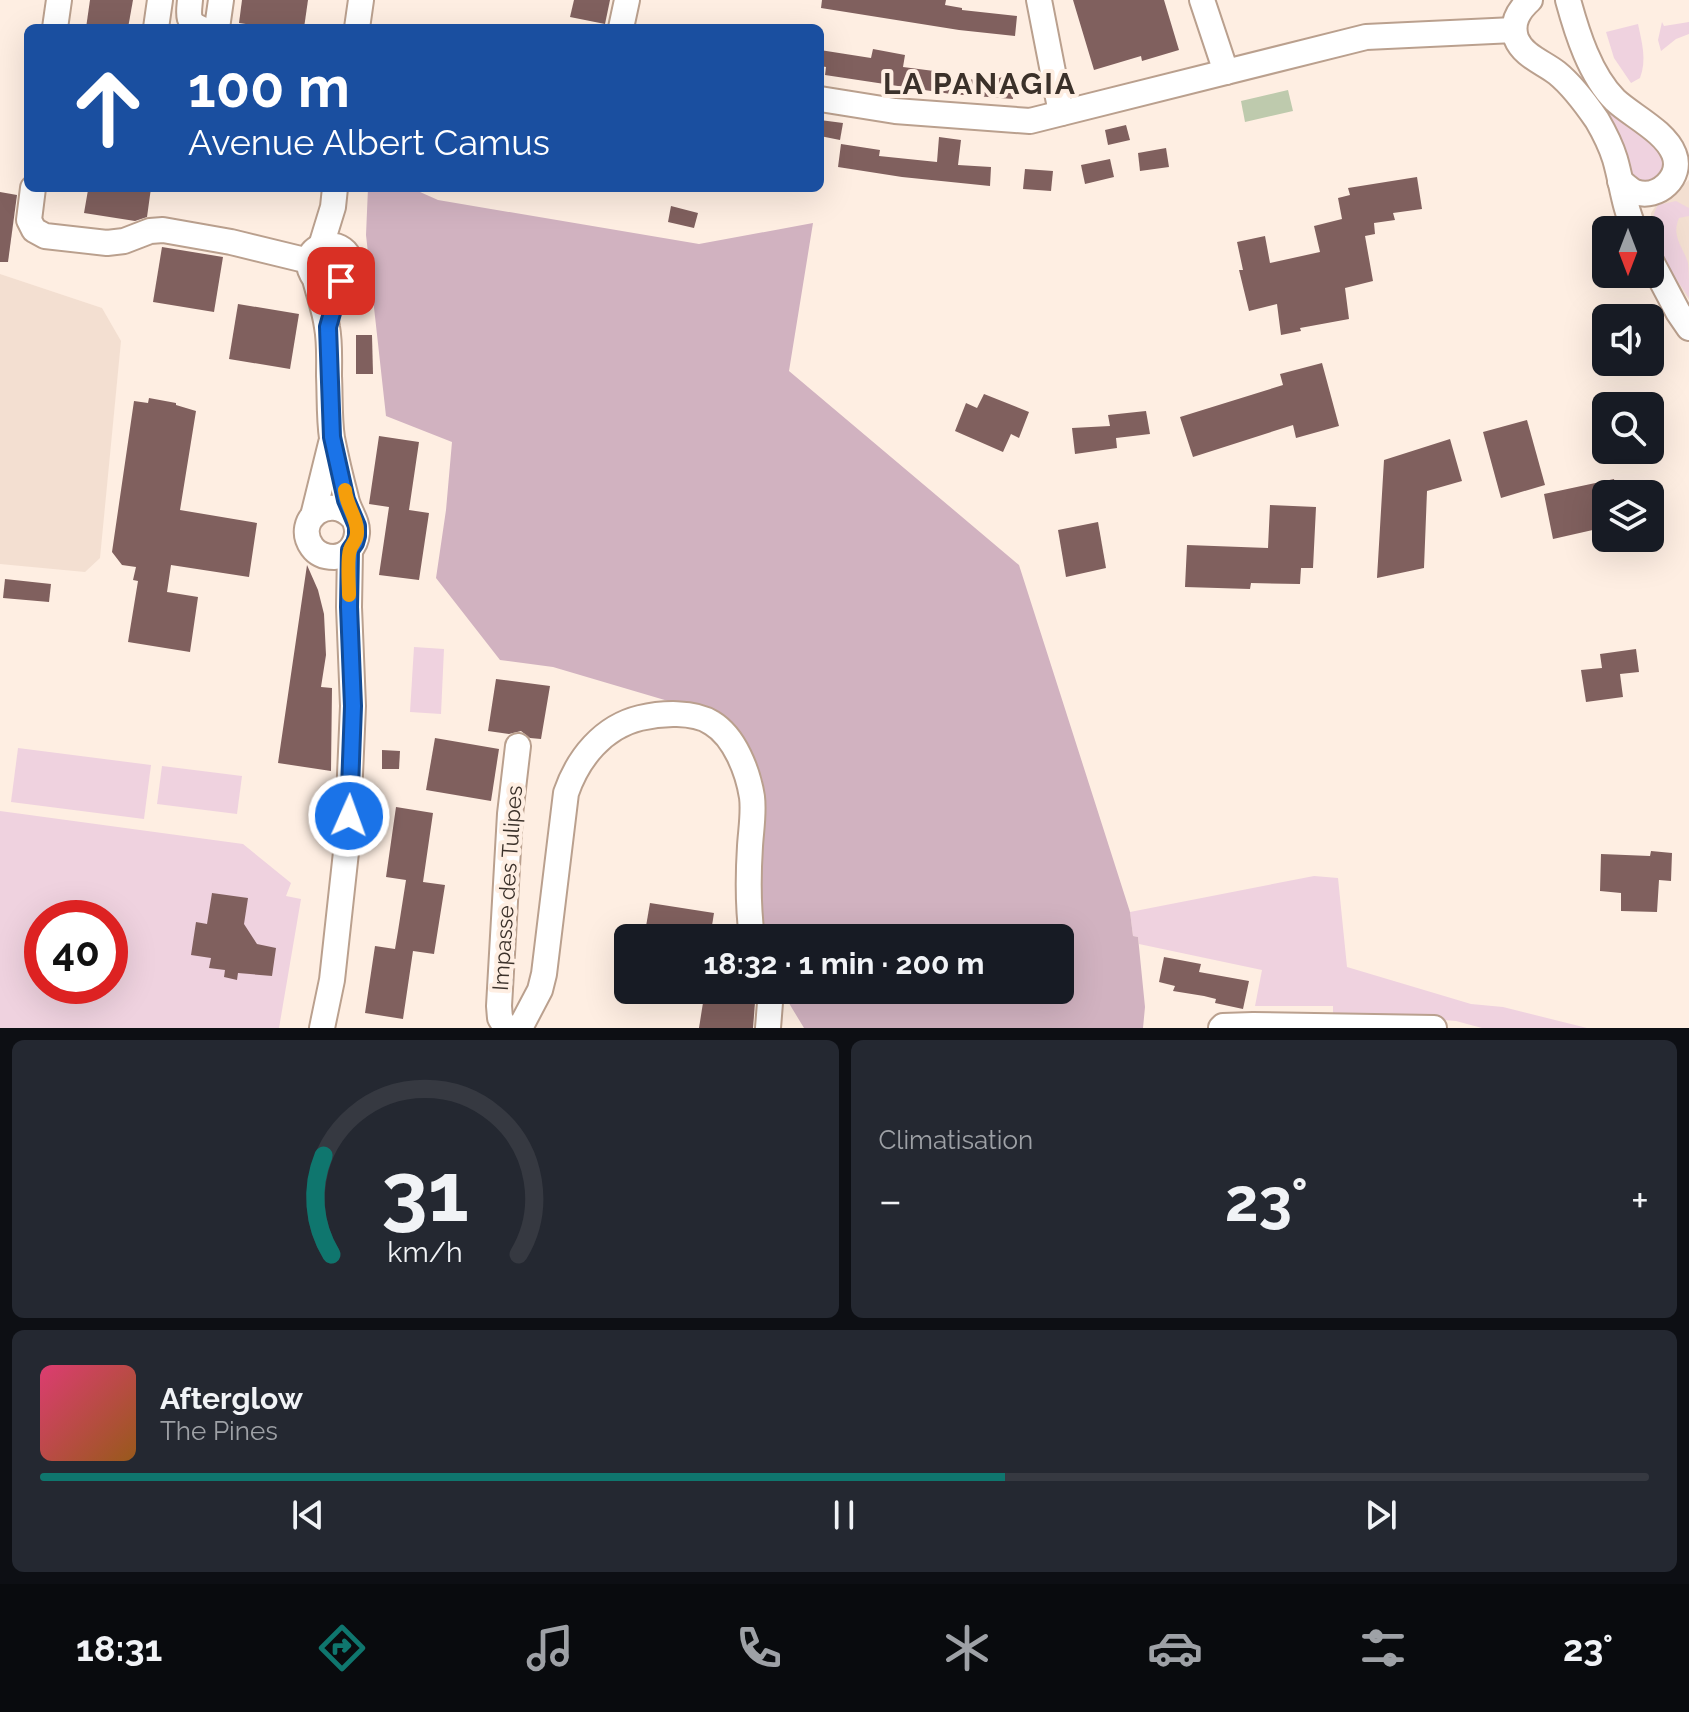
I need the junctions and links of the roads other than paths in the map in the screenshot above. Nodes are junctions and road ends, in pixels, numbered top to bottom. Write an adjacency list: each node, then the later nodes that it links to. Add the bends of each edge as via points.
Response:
1 (59, 0): 11 (street)
2 (160, 0): 12 (street)
3 (190, 0): 13 (street)
4 (221, 0): 14 (street)
5 (361, 0): 15 (street)
6 (627, 0): 16 (street)
7 (1039, 0): 20 (street)
8 (1202, 0): 18 (street)
9 (1530, 0): 17 (street, via 1516,16)
10 (1567, 3): 23 (street, via 1585,52 1613,97 1674,154 1671,181)
11 (56, 24)
12 (157, 24)
13 (192, 24)
14 (218, 24)
15 (358, 24)
16 (622, 24)
17 (1514, 30): 18 (street, via 1366,37); 21 (street, via 1522,48 1558,74 1589,109 1615,158)
18 (1226, 72): 20 (street)
19 (824, 100): 20 (street, via 1030,121)
20 (1061, 113)
21 (1620, 181): 23 (street, via 1634,192); 25 (street)
22 (32, 192): 27 (street, via 29,220 45,236 107,243 163,230)
23 (1650, 192): 26 (street)
24 (334, 198): 27 (street)
25 (1630, 216)
26 (1643, 216)
27 (321, 258): 28 (street, via 323,284); 28 (street, via 346,253 349,268); 30 (street)
28 (341, 281): 30 (street)
29 (1664, 286): 31 (street)
30 (328, 327): 32 (street)
31 (1689, 328)
32 (332, 437): 33 (street); 34 (street)
33 (313, 516): 34 (street, via 333,507); 35 (street, via 307,531 316,552)
34 (353, 518): 35 (street, via 355,543)
35 (340, 554): 39 (street, via 349,607 353,706 347,843)
36 (518, 746): 40 (street, Impasse des Tulipes, via 499,1006)
37 (751, 924): 41 (street, via 752,799 738,756 711,722 674,714 634,719 595,743 566,793 544,974)
38 (770, 1004): 42 (street)
39 (322, 1028)
40 (506, 1028)
41 (520, 1028)
42 (768, 1028)
43 (1221, 1028): 44 (street)
44 (1434, 1028)

